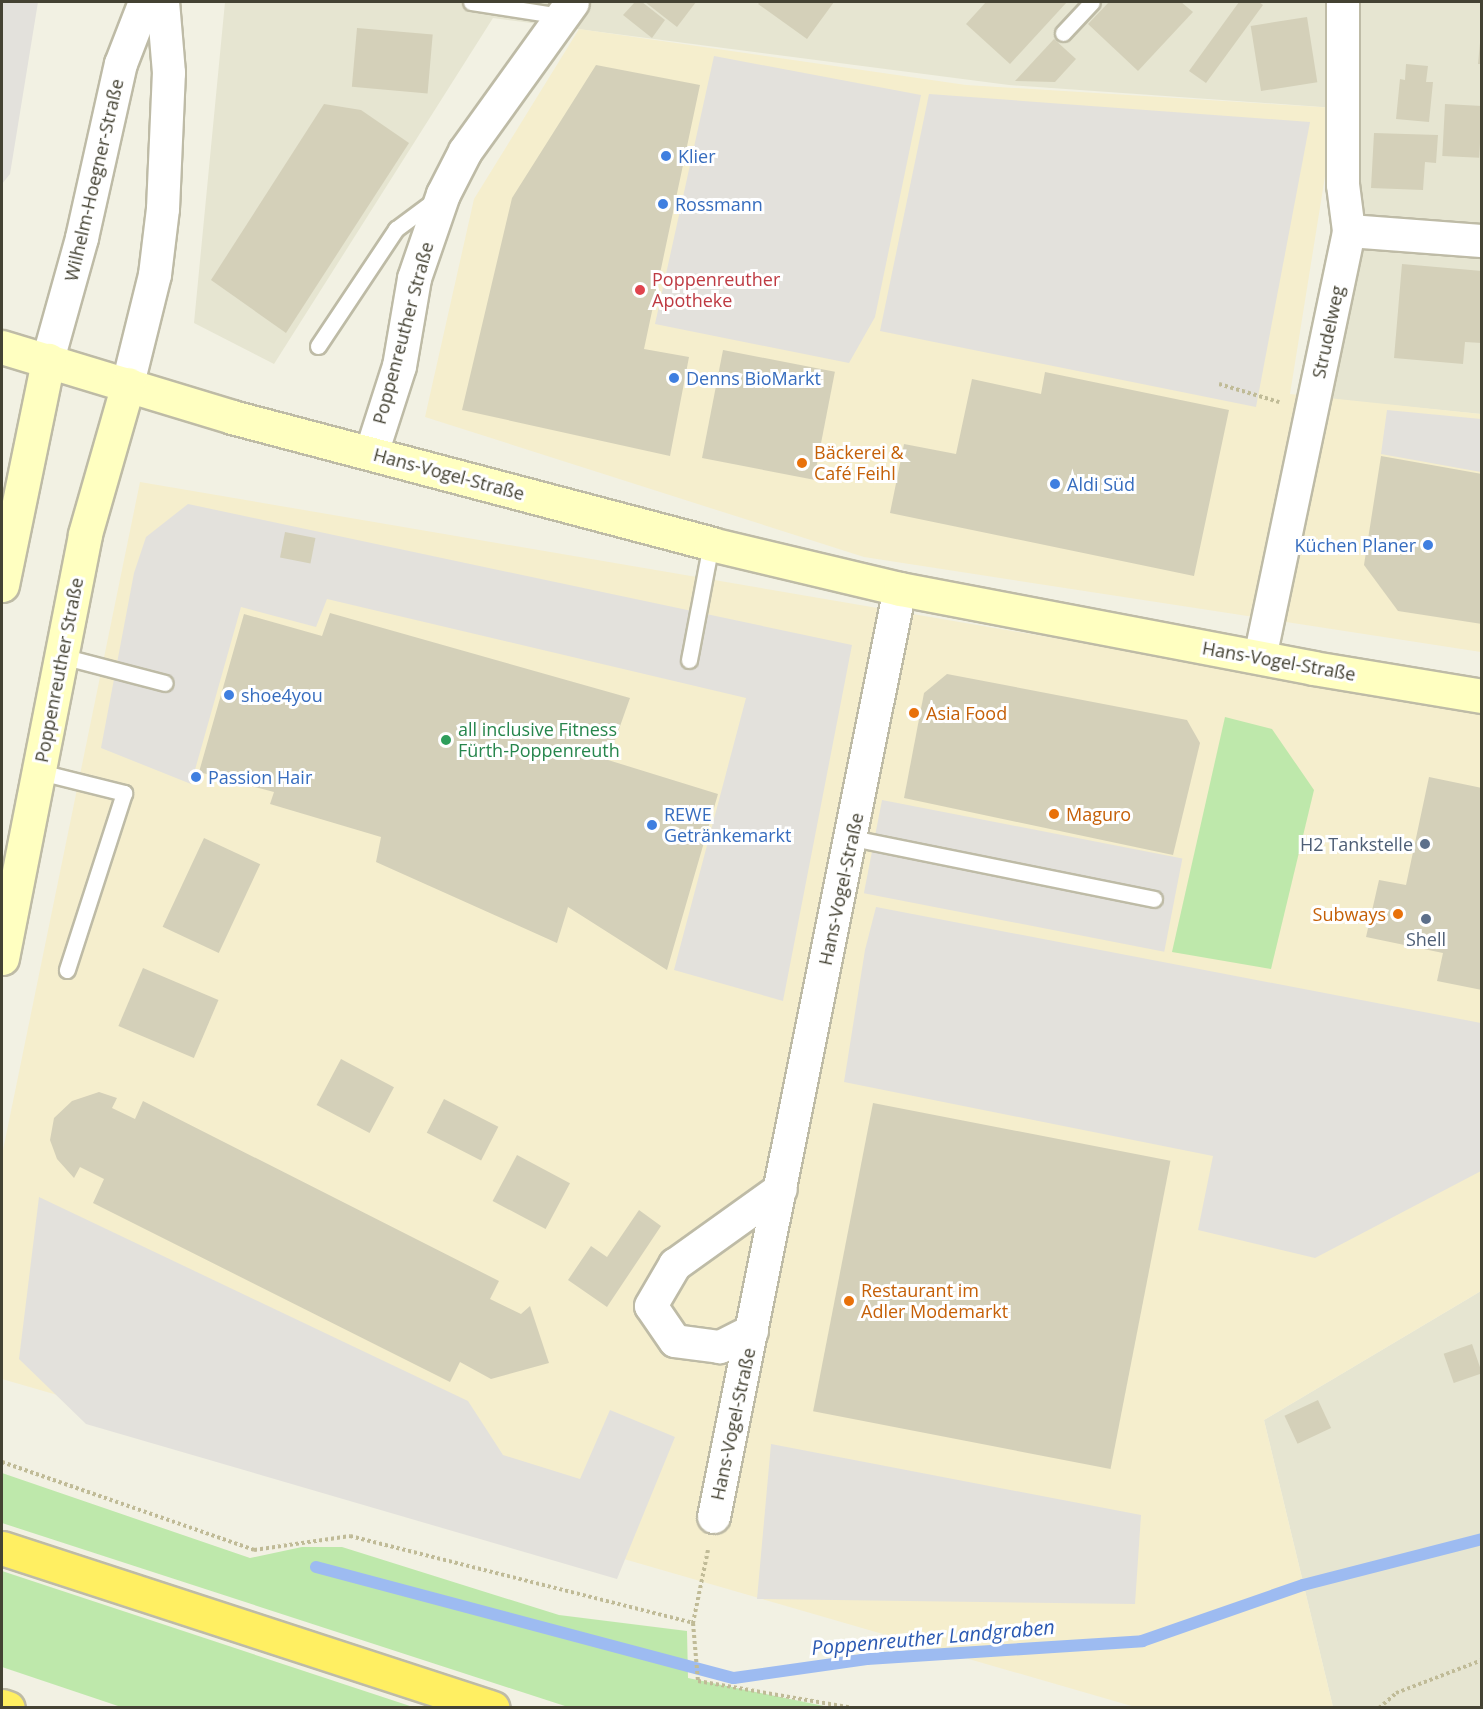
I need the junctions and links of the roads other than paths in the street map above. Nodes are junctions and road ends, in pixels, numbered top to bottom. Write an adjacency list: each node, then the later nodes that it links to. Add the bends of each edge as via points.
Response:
1 (145, 2): 13 (street, Wilhelm-Hoegner-Straße, via 121,64 82,238)
2 (163, 2): 14 (street, via 169,72 163,209 155,275)
3 (471, 2): 6 (lane)
4 (1092, 2): 7 (lane)
5 (1344, 2): 9 (street, Strudelweg, via 1343,185)
6 (567, 9): 8 (street, Poppenreuther Straße, via 465,151)
7 (1063, 33)
8 (443, 194): 11 (lane, via 396,229); 15 (street, Poppenreuther Straße, via 414,278 399,366)
9 (1349, 231): 10 (street); 20 (street, Strudelweg)
10 (1482, 242)
11 (318, 346)
12 (2, 347): 13 (main road, Hans-Vogel-Straße)
13 (48, 360): 14 (main road, Hans-Vogel-Straße); 17 (main road)
14 (128, 384): 15 (main road, Hans-Vogel-Straße, via 232,417); 19 (main road, Poppenreuther Straße, via 85,534)
15 (371, 453): 16 (main road, Hans-Vogel-Straße)
16 (711, 544): 18 (main road, Hans-Vogel-Straße); 21 (lane)
17 (2, 585)
18 (900, 589): 20 (main road, Hans-Vogel-Straße); 25 (street, Hans-Vogel-Straße)
19 (61, 656): 22 (lane); 24 (main road, Poppenreuther Straße)
20 (1260, 658): 23 (main road, Hans-Vogel-Straße)
21 (689, 660)
22 (165, 683)
23 (1482, 696)
24 (40, 772): 27 (main road, Poppenreuther Straße); 28 (lane, via 124,793)
25 (852, 838): 26 (lane); 29 (street, Hans-Vogel-Straße)
26 (1154, 899)
27 (2, 958)
28 (67, 970)
29 (781, 1189): 30 (street, Hans-Vogel-Straße); 30 (street, Hans-Vogel-Straße, via 675,1265 651,1306 675,1341 720,1347)
30 (752, 1331): 31 (street, Hans-Vogel-Straße)
31 (714, 1517)
32 (2, 1548): 35 (highway)
33 (2, 1706): 34 (highway)
34 (8, 1707)
35 (493, 1707)

